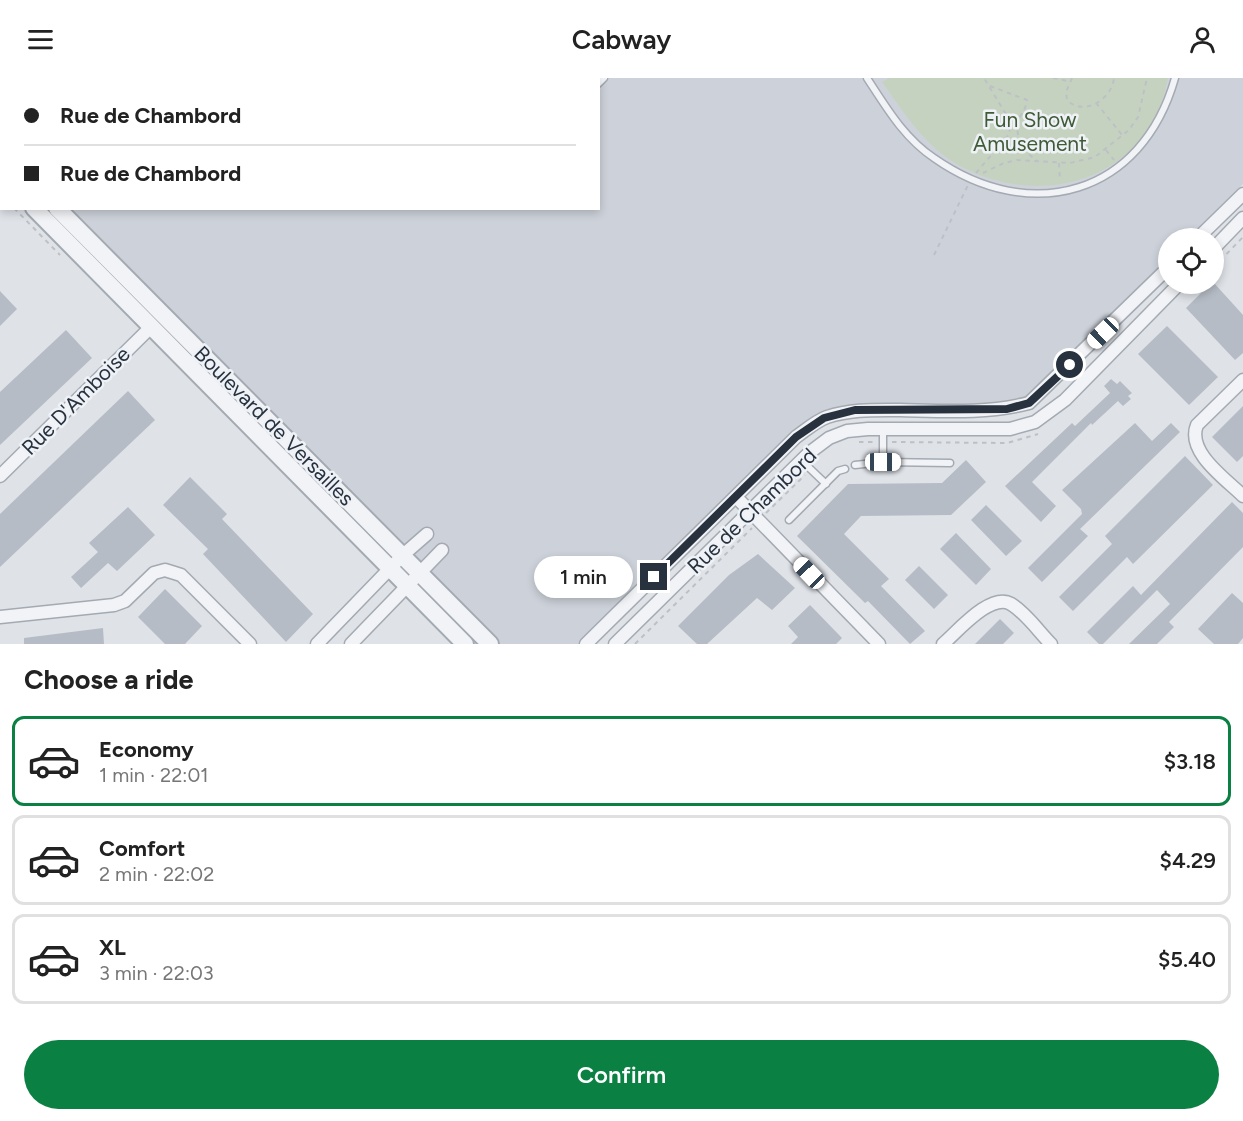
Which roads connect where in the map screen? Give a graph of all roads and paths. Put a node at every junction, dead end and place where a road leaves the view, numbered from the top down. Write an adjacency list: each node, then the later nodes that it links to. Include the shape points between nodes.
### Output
1 (867, 78): 14 (lane, via 909,137)
2 (984, 78): 9 (path)
3 (1053, 78): 8 (path)
4 (1072, 78): 8 (path)
5 (1114, 78): 10 (path, via 1112,90)
6 (1145, 78): 11 (path, via 1138,117)
7 (1175, 78): 15 (lane, via 1148,139 1120,166 1095,181)
8 (1069, 81): 10 (path, via 1067,99 1071,103)
9 (988, 85): 12 (path, via 1026,97 1028,104 1018,123 1018,134 1028,155); 14 (path, via 1007,116 1010,134)
10 (1096, 103): 11 (path)
11 (1123, 136): 13 (path, via 1095,157)
12 (1039, 162): 13 (path); 14 (path, via 1004,163)
13 (1059, 163): 15 (path)
14 (970, 180): 15 (lane, via 990,188); 24 (path)
15 (1060, 193)
16 (1243, 196): 17 (street)
17 (1230, 207): 20 (street); 21 (street)
18 (36, 210): 28 (street, Boulevard de Versailles)
19 (59, 210): 45 (street, Boulevard de Versailles)
20 (1243, 219): 22 (street)
21 (1208, 228)
22 (1224, 238)
23 (1243, 238): 25 (path)
24 (934, 255)
25 (1224, 257)
26 (1158, 278): 39 (street, Rue de Chambord, via 1029,403 976,411 855,410 824,418 796,437)
27 (1169, 294): 30 (street, Rue de Chambord, via 1065,400 1035,422 983,431)
28 (152, 326): 36 (street, Rue D'Amboise); 46 (street, Boulevard de Versailles)
29 (1243, 380): 38 (street, via 1197,425 1195,435 1198,450)
30 (883, 429): 31 (street, Rue de Chambord, via 847,431 829,438); 32 (lane)
31 (802, 461): 37 (lane); 40 (street, Rue de Chambord)
32 (883, 462): 33 (lane); 34 (lane)
33 (950, 463)
34 (855, 465)
35 (845, 469): 37 (lane)
36 (0, 476)
37 (826, 484): 41 (lane)
38 (1243, 496)
39 (736, 497): 40 (street); 55 (street, Rue de Chambord)
40 (750, 513): 56 (street, Rue de Chambord); 58 (street)
41 (789, 520)
42 (752, 528): 57 (path, Rue de Chambord)
43 (427, 534): 45 (street)
44 (442, 550): 47 (street)
45 (403, 555): 46 (street); 47 (street, Boulevard de Versailles)
46 (389, 569): 48 (street, Boulevard de Versailles); 51 (street)
47 (421, 572): 48 (street); 54 (street, Boulevard de Versailles)
48 (407, 586): 52 (street); 53 (street, Boulevard de Versailles)
49 (0, 616): 50 (street, via 114,605 125,601 154,573 165,570 181,575)
50 (250, 644)
51 (317, 644)
52 (351, 644)
53 (465, 644)
54 (490, 644)
55 (586, 644)
56 (615, 644)
57 (635, 644)
58 (879, 644)
59 (943, 644): 60 (street, via 987,605 997,601 1011,604)
60 (1051, 644)

